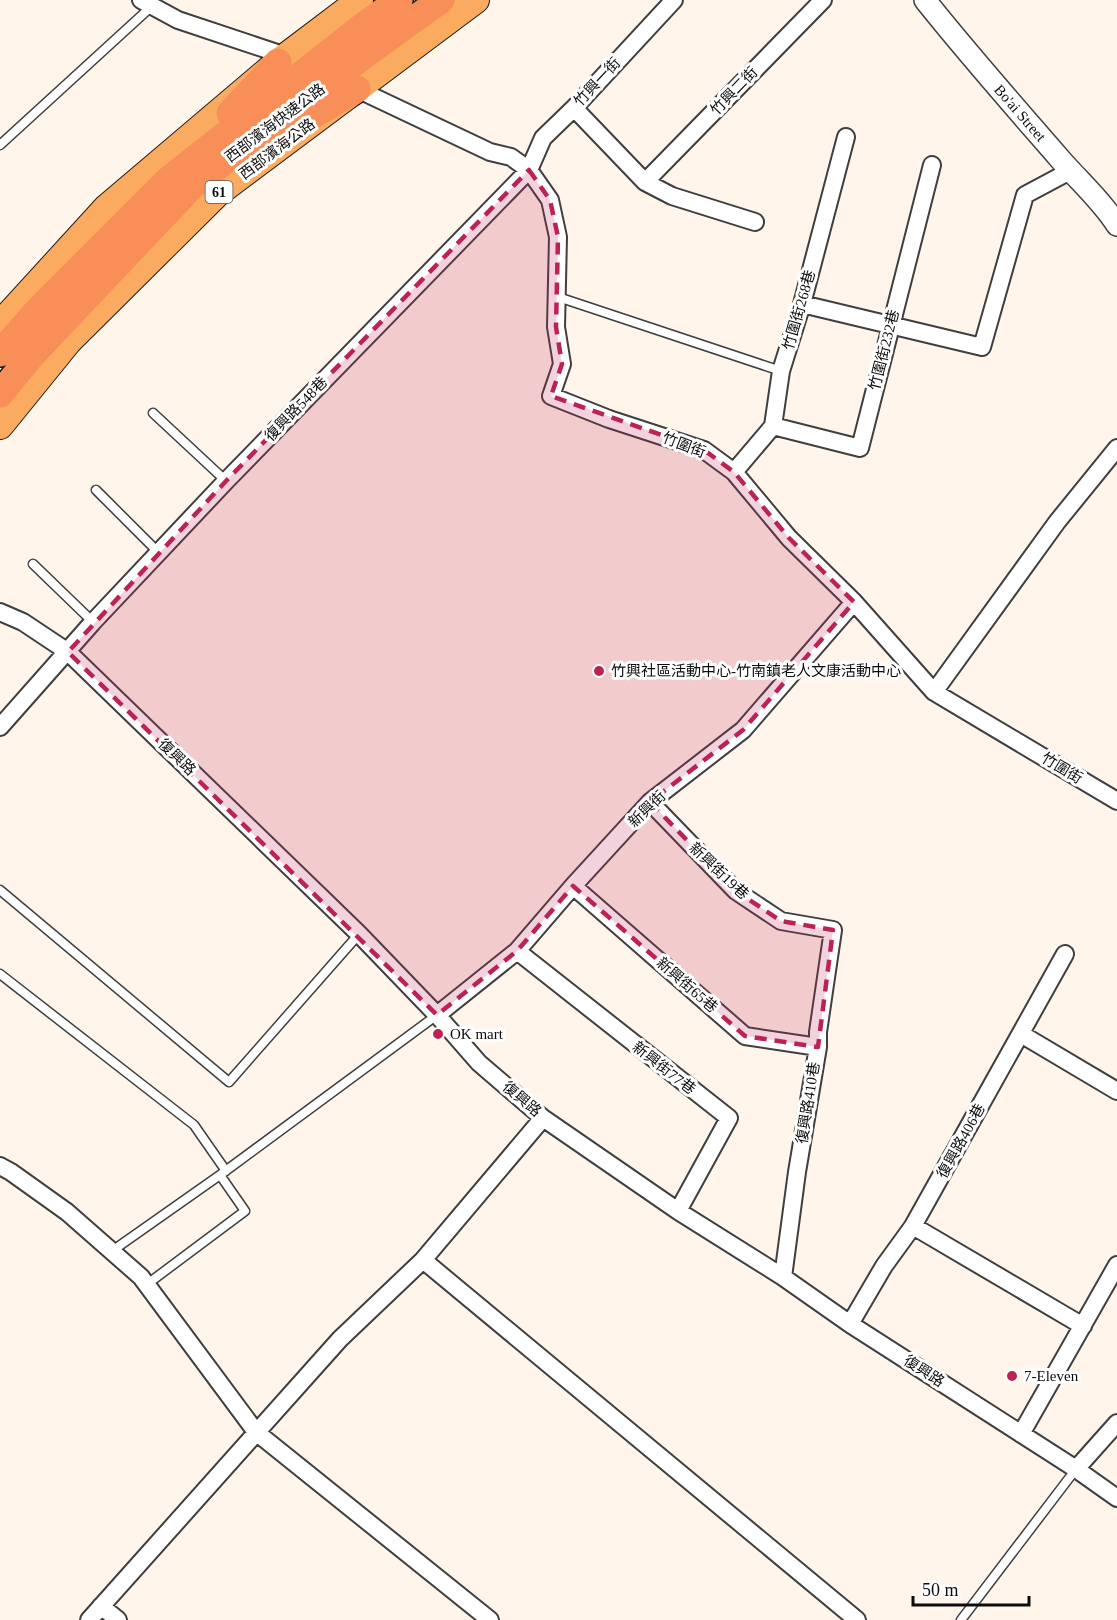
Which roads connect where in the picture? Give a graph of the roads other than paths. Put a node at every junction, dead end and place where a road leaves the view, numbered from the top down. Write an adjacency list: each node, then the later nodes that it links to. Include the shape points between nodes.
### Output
1 (360, 0): 9 (main road)
2 (399, 0): 18 (highway, 西部濱海快速公路 / 61, via 350,36)
3 (441, 0): 18 (highway, 西部濱海快速公路 / 61)
4 (476, 0): 10 (main road, 西部濱海公路 / 61)
5 (674, 0): 11 (street, 竹興一街)
6 (823, 0): 17 (street, 竹興二街)
7 (925, 0): 16 (street, Bo'ai Street)
8 (147, 3): 9 (street, via 178,20); 13 (lane)
9 (282, 59): 18 (highway); 23 (main road, via 106,208)
10 (357, 89): 15 (street, 竹圍街, via 490,153 511,157); 18 (highway); 29 (main road, 西部濱海公路 / 61, via 218,193 69,341)
11 (574, 108): 15 (street, 竹興一街, via 543,138); 17 (street)
12 (846, 137): 22 (street, 竹圍街268巷)
13 (0, 145)
14 (932, 165): 24 (street, 竹圍街232巷)
15 (529, 170): 21 (street, 竹圍街, via 550,200 558,237); 33 (street, 復興路548巷)
16 (1070, 171): 20 (street, Bo'ai Street); 24 (street, via 1024,195 982,347)
17 (645, 182): 19 (street, via 672,196)
18 (180, 183): 25 (highway, 西部濱海快速公路 / 61, via 39,309); 27 (highway, 西部濱海快速公路 / 61)
19 (755, 222)
20 (1117, 225)
21 (558, 297): 26 (lane); 32 (street, 竹圍街, via 556,327 562,364 551,396 704,450)
22 (802, 304): 24 (street); 26 (street, 竹圍街268巷)
23 (0, 324)
24 (890, 326): 30 (street, 竹圍街232巷, via 860,448)
25 (0, 353)
26 (781, 371): 30 (street, 竹圍街268巷)
27 (0, 393)
28 (153, 413): 33 (lane)
29 (0, 426)
30 (773, 426): 32 (street)
31 (1117, 448): 41 (street, via 1057,522)
32 (734, 472): 37 (street, 竹圍街, via 789,538)
33 (226, 481): 35 (street, 復興路548巷)
34 (96, 490): 35 (lane)
35 (159, 553): 39 (street, 復興路548巷)
36 (33, 564): 39 (lane)
37 (855, 602): 41 (street, 竹圍街); 44 (street, 新興街, via 743,730)
38 (0, 612): 40 (street, 復興路, via 23,622)
39 (93, 622): 40 (street, 復興路548巷)
40 (68, 652): 42 (street, 復興路548巷); 48 (street, 復興路)
41 (934, 692): 43 (street, 竹圍街)
42 (0, 727)
43 (1117, 801)
44 (650, 802): 45 (street, 新興街); 47 (street, 新興街19巷, via 736,891 781,921)
45 (573, 886): 49 (street, 新興街); 54 (street, 新興街65巷, via 745,1036)
46 (0, 890): 48 (lane, via 229,1082)
47 (833, 930): 54 (street, 復興路410巷)
48 (359, 934): 52 (street, 復興路)
49 (517, 951): 52 (street, 新興街); 59 (street, 新興街77巷, via 729,1118)
50 (1065, 954): 53 (street, 復興路406巷)
51 (0, 974): 58 (lane, via 194,1125)
52 (437, 1015): 56 (street, 復興路, via 480,1063); 58 (lane)
53 (1021, 1034): 55 (street); 60 (street, 復興路406巷)
54 (818, 1047): 64 (street, 復興路410巷)
55 (1117, 1091)
56 (543, 1118): 59 (street, 復興路); 62 (street)
57 (0, 1166): 61 (street, via 67,1212)
58 (223, 1173): 61 (lane); 65 (lane, via 245,1211)
59 (678, 1210): 64 (street, 復興路)
60 (913, 1226): 66 (street, 復興路406巷); 67 (street)
61 (112, 1251): 65 (street)
62 (423, 1260): 69 (street, via 339,1339); 77 (street)
63 (1117, 1265): 67 (street)
64 (783, 1277): 66 (street, 復興路)
65 (146, 1285): 69 (street)
66 (850, 1324): 70 (street, 復興路)
67 (1083, 1326): 70 (street)
68 (1117, 1423): 71 (street)
69 (256, 1432): 73 (street); 76 (street)
70 (1021, 1434): 71 (street, 復興路)
71 (1076, 1469): 72 (street, 復興路); 78 (lane)
72 (1117, 1498)
73 (101, 1606): 74 (street); 75 (street)
74 (89, 1620)
75 (118, 1620)
76 (490, 1620)
77 (858, 1620)
78 (961, 1620)

